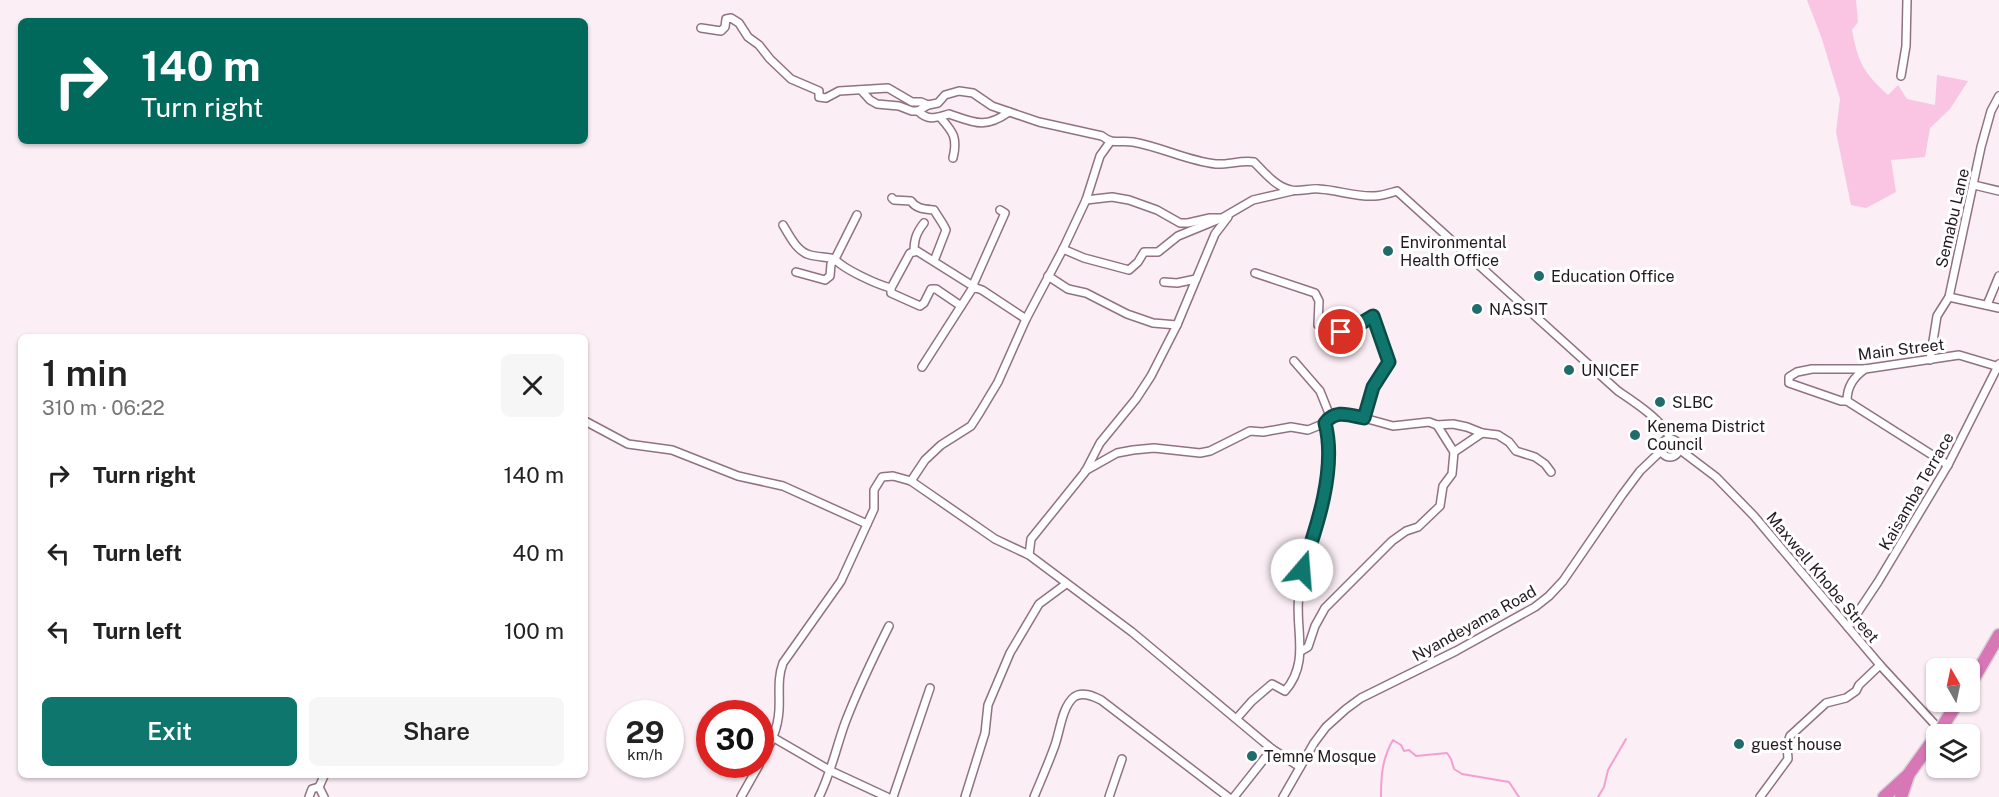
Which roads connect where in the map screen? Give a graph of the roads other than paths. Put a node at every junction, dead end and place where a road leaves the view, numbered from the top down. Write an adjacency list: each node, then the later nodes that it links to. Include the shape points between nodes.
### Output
1 (1907, 0): 3 (street)
2 (701, 28): 4 (street, via 721,31 726,19 731,18 791,79 819,91 819,97)
3 (1901, 76)
4 (861, 90): 6 (street, via 888,88 912,102); 7 (street, via 877,104)
5 (1999, 96): 12 (street, Semabu Lane, via 1989,119)
6 (928, 105): 7 (street); 8 (street, via 959,91 973,93)
7 (918, 111): 9 (street, via 930,118)
8 (1010, 112): 9 (street, via 982,124 949,114); 10 (street, via 1102,135)
9 (940, 117): 11 (street, via 954,138)
10 (1110, 142): 13 (street, via 1134,142 1217,164 1254,162); 16 (street, via 1100,156)
11 (952, 158)
12 (1974, 185): 14 (street); 37 (street, Semabu Lane)
13 (1292, 190): 18 (street, via 1253,200); 55 (street, via 1308,188 1377,196 1397,191 1668,432)
14 (1999, 191)
15 (892, 198): 26 (street, via 934,210 944,225 946,230)
16 (1086, 200): 20 (street, via 1129,200 1180,223); 23 (street)
17 (1000, 210): 34 (street, via 1005,213)
18 (1231, 213): 20 (street); 31 (street, via 1215,234)
19 (857, 215): 25 (street)
20 (1222, 218): 23 (street, via 1178,236 1158,252 1144,252 1129,270)
21 (924, 223): 24 (street, via 917,232)
22 (783, 225): 25 (street, via 804,252)
23 (1063, 249): 29 (street)
24 (914, 252): 26 (street); 35 (street, via 904,260)
25 (835, 259): 27 (street, via 825,280); 35 (street)
26 (934, 261): 34 (street)
27 (796, 272)
28 (1255, 273): 50 (street, via 1315,293 1319,301 1318,325 1341,332 1373,316 1389,362 1373,387)
29 (1048, 276): 41 (street); 42 (street, via 1126,314 1153,323)
30 (1999, 276): 38 (street)
31 (1196, 279): 33 (street); 36 (street)
32 (1164, 282): 33 (street)
33 (1179, 282): 36 (street)
34 (975, 286): 39 (street); 41 (street)
35 (891, 288): 39 (street, via 891,293 920,306 936,289)
36 (1190, 292): 42 (street)
37 (1948, 297): 38 (street); 43 (street, Semabu Lane, via 1937,316)
38 (1987, 305): 40 (street)
39 (961, 306): 46 (street)
40 (1999, 308)
41 (1026, 319): 62 (street, via 998,381 971,426 941,445)
42 (1177, 325): 60 (street, via 1151,376 1100,443)
43 (1930, 360): 45 (street, Main Street, via 1959,355); 47 (street, Main Street)
44 (1294, 361): 49 (street, via 1320,391)
45 (1998, 366): 59 (street, Kaisamba Terrace)
46 (922, 367)
47 (1865, 369): 48 (street, via 1853,380); 48 (street, Main Street, via 1812,369 1789,377 1789,383)
48 (1847, 401): 59 (street)
49 (1330, 416): 50 (street, via 1340,413); 52 (street)
50 (1364, 418): 53 (street, via 1393,426 1429,422)
51 (588, 423): 63 (street, via 628,444 672,450 726,473 783,486)
52 (1325, 423): 60 (street, via 1308,430 1291,427 1250,431 1200,453 1154,448 1117,453); 69 (street, via 1329,438 1325,484 1298,595)
53 (1437, 425): 54 (street, via 1467,427); 58 (street)
54 (1482, 433): 58 (street); 61 (street, via 1498,435 1516,451 1535,457)
55 (1670, 439): 56 (street, via 1677,442); 57 (street, via 1664,441)
56 (1679, 449): 57 (street, via 1669,457); 67 (street, Maxwell Khobe Street, via 1716,477 1754,516)
57 (1661, 451): 79 (street, Nyandeyama Road, via 1640,471 1549,596 1456,651 1361,698 1326,727)
58 (1454, 452): 69 (street, via 1452,474 1443,486 1440,506 1418,528 1392,541 1325,608 1308,647)
59 (1948, 465): 67 (street, Kaisamba Terrace)
60 (1085, 471): 64 (street, via 1031,539)
61 (1551, 472)
62 (911, 481): 63 (street, via 882,477 874,490 874,509); 64 (street, via 995,539)
63 (867, 524): 75 (street, via 842,580 783,663)
64 (1029, 555): 65 (street)
65 (1066, 584): 73 (street); 91 (street, via 1039,604 1010,653 988,705 985,733)
66 (889, 626): 80 (street, via 862,679)
67 (1848, 627): 70 (street, Maxwell Khobe Street)
68 (1999, 635): 71 (highway)
69 (1301, 651): 73 (street, via 1294,678 1285,691 1272,684)
70 (1880, 665): 74 (street, Maxwell Khobe Street); 97 (street, via 1856,691 1826,703 1790,736 1788,759)
71 (1980, 668)
72 (930, 688): 90 (street)
73 (1237, 718): 76 (street)
74 (1930, 724)
75 (774, 738): 80 (street)
76 (1272, 749): 79 (street); 95 (street)
77 (1926, 750): 81 (highway)
78 (1122, 759): 93 (street)
79 (1300, 767): 96 (street, Nyandeyama Road)
80 (831, 771): 88 (street); 89 (street)
81 (1908, 775): 98 (highway); 99 (highway)
82 (323, 778): 84 (street)
83 (752, 778): 87 (street)
84 (319, 787): 85 (street, via 312,789); 86 (street)
85 (309, 797)
86 (324, 797)
87 (741, 797)
88 (819, 797)
89 (887, 797)
90 (893, 797)
91 (965, 797)
92 (1034, 797): 94 (street, via 1066,708 1074,697 1082,695 1101,700)
93 (1109, 797)
94 (1228, 797)
95 (1234, 797)
96 (1283, 797)
97 (1760, 797)
98 (1884, 797)
99 (1901, 797)

